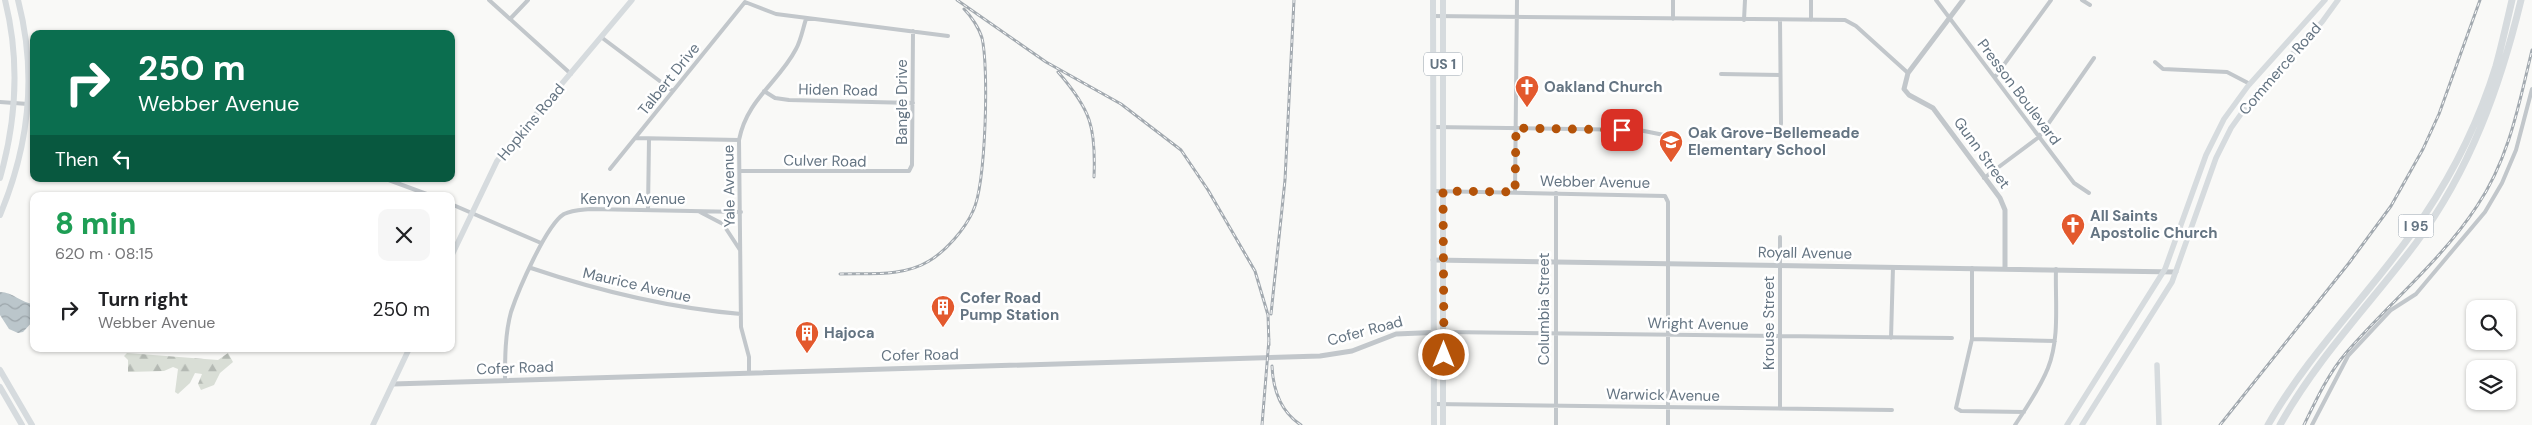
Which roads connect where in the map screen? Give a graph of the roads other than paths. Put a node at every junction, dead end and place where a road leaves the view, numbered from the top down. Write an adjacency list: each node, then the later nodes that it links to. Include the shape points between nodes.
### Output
1 (5, 0): 46 (main road, via 14,38)
2 (18, 0): 48 (main road, via 29,51)
3 (489, 0): 25 (street)
4 (528, 0): 25 (street)
5 (632, 0): 32 (main road, Hopkins Road)
6 (1433, 0): 21 (main road, US 1)
7 (1443, 0): 22 (main road, US 1)
8 (1516, 0): 23 (street)
9 (1674, 0): 27 (street)
10 (1744, 0): 28 (street)
11 (1811, 0): 30 (street)
12 (1936, 0): 24 (street, Presson Boulevard)
13 (1963, 0): 24 (street)
14 (2051, 0): 40 (street)
15 (2082, 0): 20 (street)
16 (2325, 0): 41 (main road, Commerce Road)
17 (2338, 0): 91 (main road, Commerce Road, via 2322,22 2256,93 2231,128 2216,158)
18 (2512, 0): 127 (highway, I 95, via 2489,85 2453,166 2424,215 2308,365)
19 (2521, 0): 128 (highway, I 95, via 2502,76 2450,191 2416,243 2299,392)
20 (2090, 5)
21 (1433, 16): 22 (street); 50 (main road, US 1)
22 (1443, 17): 23 (street); 51 (main road, US 1)
23 (1516, 17): 27 (street); 52 (street)
24 (1949, 18): 36 (street); 40 (street, Presson Boulevard)
25 (510, 19): 37 (street)
26 (806, 19): 31 (street); 43 (street, Talbert Drive, via 776,14 745,2); 44 (street, Yale Avenue, via 796,49)
27 (1673, 19): 28 (street)
28 (1744, 20): 29 (street)
29 (1780, 20): 30 (street); 39 (street)
30 (1811, 20): 36 (street, via 1853,23)
31 (913, 31): 33 (street); 47 (street, Bangle Drive)
32 (601, 36): 37 (main road, Hopkins Road); 43 (street)
33 (948, 36)
34 (2094, 58): 54 (street)
35 (2156, 62): 41 (street, via 2163,69 2227,72)
36 (1908, 73): 62 (street, Gunn Street, via 1904,85 1906,91 1933,108)
37 (572, 74): 73 (main road, Hopkins Road, via 498,161)
38 (1721, 74): 39 (street)
39 (1780, 75): 49 (street)
40 (1995, 77): 54 (street, Presson Boulevard)
41 (2250, 84): 90 (main road, Commerce Road, via 2212,140)
42 (2532, 89): 129 (street, via 2516,150 2485,212 2416,294 2392,310 2348,356)
43 (673, 91): 55 (street, Talbert Drive)
44 (764, 91): 47 (street, Hiden Road, via 775,98 789,100); 57 (street, Yale Avenue, via 748,113)
45 (0, 102): 46 (street)
46 (14, 103): 48 (street); 61 (main road, via 9,144)
47 (913, 103): 60 (street, Bangle Drive)
48 (28, 104): 75 (main road, via 18,164)
49 (1781, 124)
50 (1433, 127): 51 (street); 64 (main road, US 1)
51 (1443, 127): 52 (street); 65 (main road, US 1)
52 (1516, 128): 53 (street, via 1639,130); 67 (street)
53 (1664, 135)
54 (2039, 137): 62 (street); 69 (street, Presson Boulevard, via 2074,183)
55 (636, 138): 56 (street); 58 (street, Talbert Drive)
56 (649, 138): 57 (street); 71 (street)
57 (739, 140): 59 (street, Yale Avenue)
58 (610, 169)
59 (740, 171): 60 (street, Culver Road); 74 (street, Yale Avenue)
60 (910, 171)
61 (0, 178)
62 (1984, 178): 88 (street, Gunn Street, via 2005,210)
63 (394, 182): 66 (street)
64 (1433, 191): 65 (street, Webber Avenue); 80 (main road, US 1)
65 (1443, 191): 67 (street, Webber Avenue); 81 (main road, US 1)
66 (421, 192)
67 (1515, 192): 68 (street, Webber Avenue)
68 (1556, 193): 82 (street, Columbia Street); 83 (street, Webber Avenue, via 1666,196)
69 (2089, 193)
70 (455, 206): 73 (street)
71 (648, 209): 72 (street, Kenyon Avenue); 77 (street, Kenyon Avenue, via 574,210 555,221)
72 (698, 211): 74 (street, Kenyon Avenue); 79 (street, via 723,224)
73 (472, 212): 77 (street); 78 (main road, Hopkins Road)
74 (741, 212): 79 (street, Yale Avenue)
75 (0, 215)
76 (1780, 238): 84 (street, Krouse Street)
77 (541, 243): 86 (street, Kenyon Avenue)
78 (455, 248)
79 (741, 252): 92 (street, Yale Avenue)
80 (1433, 260): 81 (street, Royall Avenue); 93 (main road, US 1)
81 (1443, 260): 82 (street, Royall Avenue); 94 (main road, US 1)
82 (1556, 262): 83 (street, Royall Avenue); 95 (street, Columbia Street)
83 (1668, 263): 84 (street, Royall Avenue); 96 (street)
84 (1780, 265): 85 (street, Royall Avenue); 97 (street, Krouse Street)
85 (1893, 267): 87 (street, Royall Avenue); 98 (street)
86 (530, 268): 92 (street, Maurice Avenue, via 575,283 697,310); 106 (street, Kenyon Avenue, via 512,312 505,354)
87 (1972, 268): 88 (street, Royall Avenue); 100 (street)
88 (2005, 268): 89 (street, Royall Avenue)
89 (2056, 269): 90 (street, Royall Avenue); 101 (street)
90 (2164, 271): 91 (street, Royall Avenue); 124 (main road, Commerce Road)
91 (2176, 272): 125 (main road, Commerce Road)
92 (741, 314): 105 (street, Yale Avenue)
93 (1433, 331): 94 (street, Cofer Road); 105 (street, Cofer Road, via 1396,334 1352,351 1320,356); 109 (main road, US 1)
94 (1444, 332): 95 (street, Wright Avenue); 110 (main road, US 1)
95 (1555, 334): 96 (street, Wright Avenue); 111 (street, Columbia Street)
96 (1668, 335): 97 (street, Wright Avenue); 112 (street)
97 (1780, 337): 98 (street, Wright Avenue); 113 (street, Krouse Street)
98 (1891, 338): 99 (street, Wright Avenue)
99 (1952, 338)
100 (1972, 339): 101 (street); 115 (street, via 1956,408 1961,411)
101 (2054, 342): 115 (street, via 2044,376)
102 (408, 352): 107 (main road)
103 (2157, 365): 126 (main road)
104 (0, 370): 117 (main road)
105 (749, 372): 106 (street, Cofer Road)
106 (505, 381): 107 (street, Cofer Road)
107 (393, 384): 118 (main road)
108 (0, 387): 116 (main road)
109 (1434, 404): 110 (street, Warwick Avenue); 119 (main road, US 1)
110 (1444, 404): 111 (street, Warwick Avenue); 120 (main road, US 1)
111 (1556, 405): 112 (street, Warwick Avenue); 121 (street, Columbia Street)
112 (1668, 407): 113 (street, Warwick Avenue); 122 (street)
113 (1780, 408): 114 (street, Warwick Avenue)
114 (1892, 410)
115 (2024, 412): 123 (street)
116 (22, 425)
117 (32, 425)
118 (373, 425)
119 (1434, 425)
120 (1444, 425)
121 (1556, 425)
122 (1668, 425)
123 (2015, 425)
124 (2067, 425)
125 (2082, 425)
126 (2159, 425)
127 (2268, 425)
128 (2280, 425)
129 (2312, 425)

